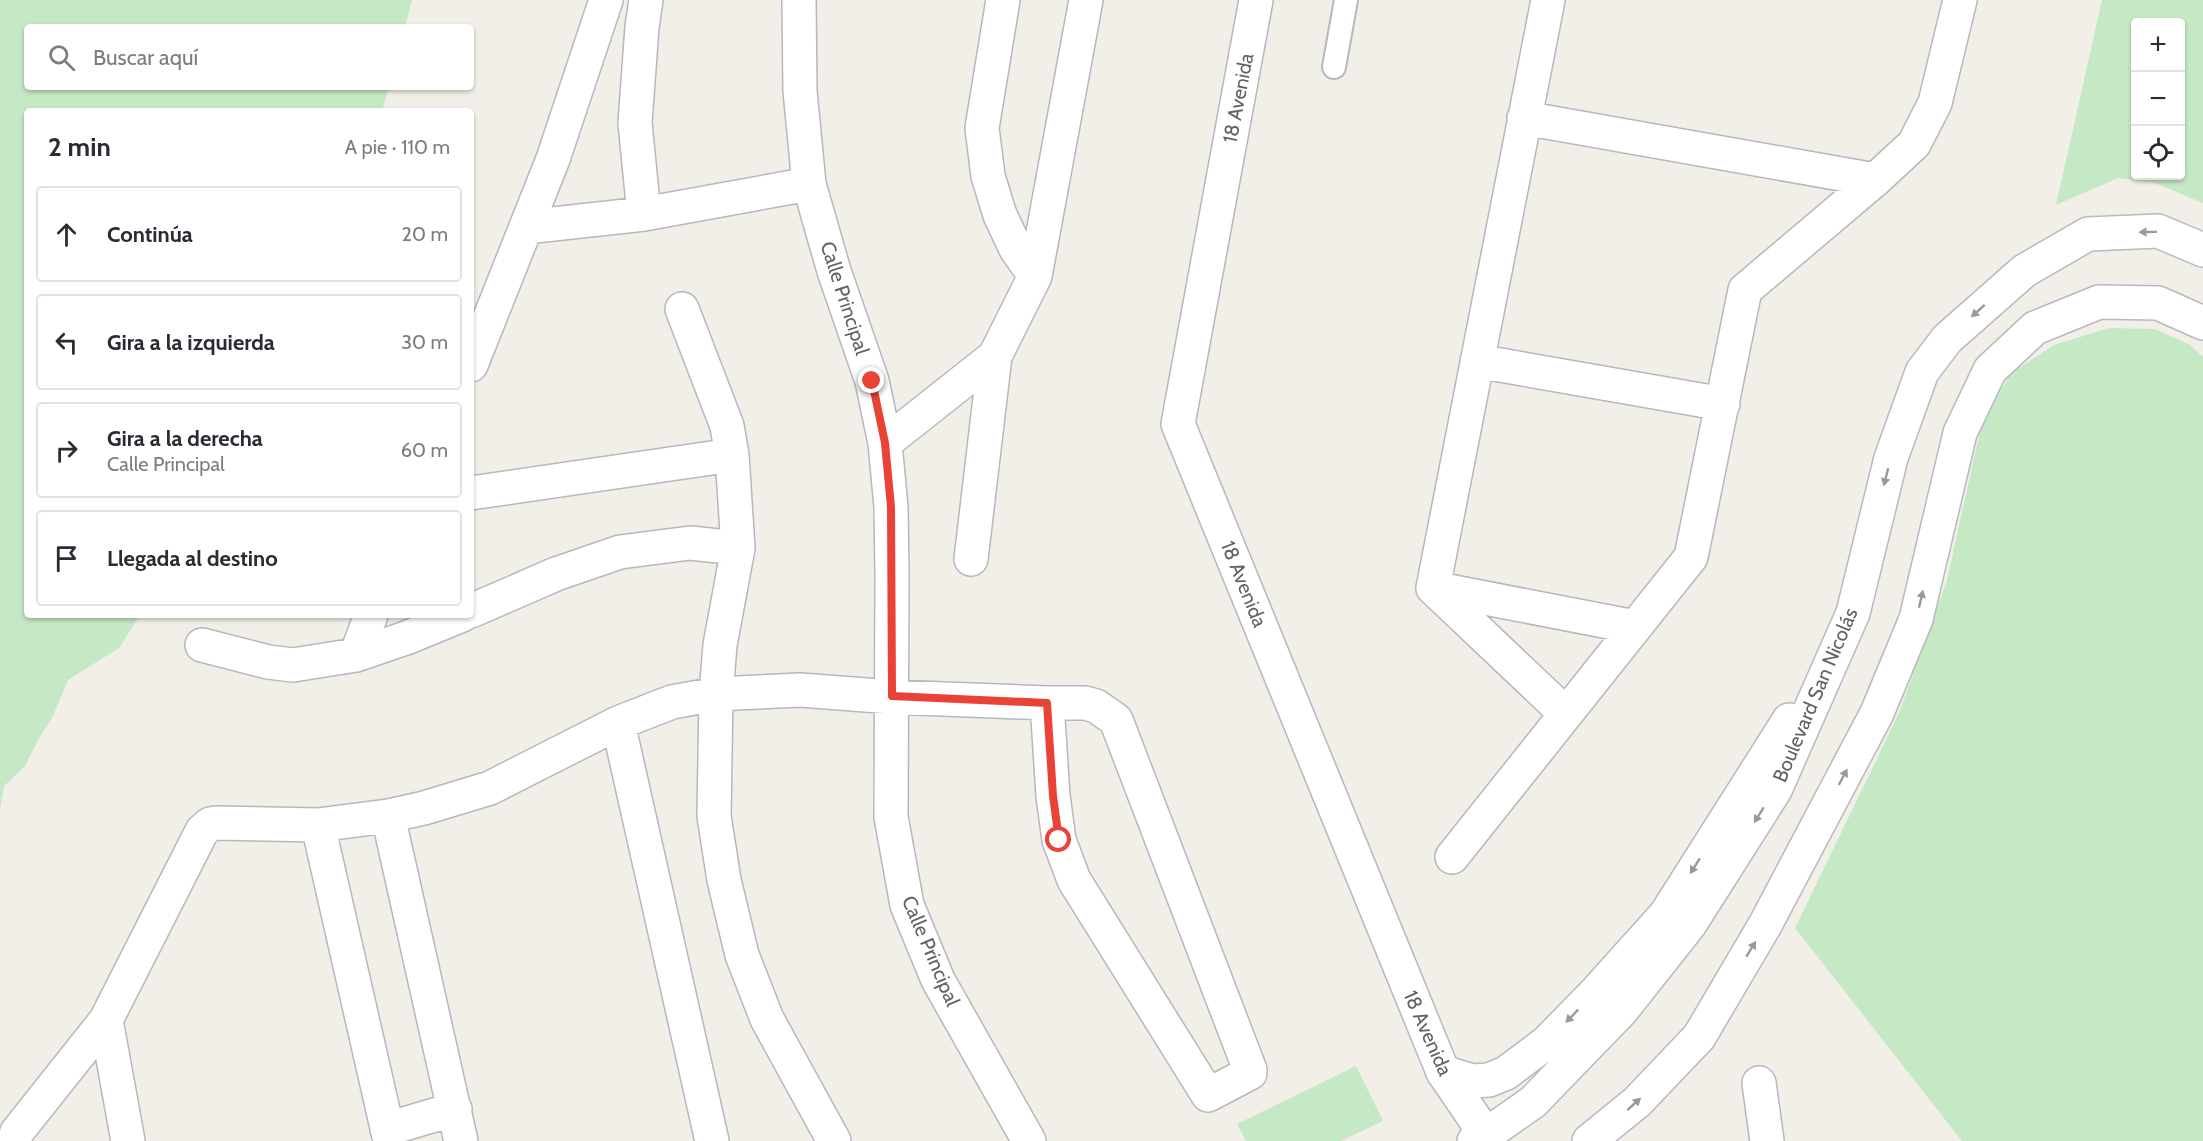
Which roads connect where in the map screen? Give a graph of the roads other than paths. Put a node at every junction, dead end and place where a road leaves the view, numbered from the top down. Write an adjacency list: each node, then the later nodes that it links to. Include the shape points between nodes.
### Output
1 (606, 0): 15 (street)
2 (646, 0): 14 (street, via 635,123)
3 (799, 0): 13 (street, Calle Principal, via 800,91)
4 (1003, 0): 17 (street, via 982,128 988,176 1000,215 1016,249)
5 (1086, 0): 17 (street)
6 (1256, 0): 46 (street, 18 Avenida, via 1178,424)
7 (1346, 0): 10 (lane)
8 (1548, 0): 11 (street)
9 (1960, 0): 12 (street, via 1935,103 1914,144)
10 (1334, 67)
11 (1524, 118): 12 (street); 22 (street)
12 (1875, 180): 23 (street, via 1745,290)
13 (809, 184): 14 (street); 24 (street, Calle Principal, via 872,381)
14 (644, 214): 15 (street)
15 (526, 227): 21 (street)
16 (2203, 250): 34 (street, Boulevard San Nicolás, one-way to 34, via 2158,231 2088,234 2024,271 1947,339 1922,372 1891,459 1853,613)
17 (1035, 276): 20 (street)
18 (682, 309): 25 (street, via 727,426)
19 (2203, 323): 57 (street, one-way to 19, via 1637,1102 1699,1037 1765,925 1877,713 1916,619 1960,433 1990,370 2035,328 2099,302 2158,303)
20 (995, 356): 24 (street); 28 (street)
21 (474, 357)
22 (1477, 361): 23 (street); 29 (street)
23 (1723, 404): 33 (street, via 1691,557)
24 (885, 443): 38 (street, Calle Principal, via 891,507)
25 (732, 455): 26 (street); 27 (street)
26 (474, 493)
27 (738, 548): 30 (street, via 690,543 620,552 556,574); 37 (street, via 720,645)
28 (971, 560)
29 (1433, 588): 33 (street); 40 (street)
30 (474, 610)
31 (370, 618): 36 (street)
32 (455, 618): 36 (street)
33 (1635, 627): 40 (street)
34 (1841, 641): 46 (street, one-way to 46, via 1666,914 1595,993 1546,1043 1506,1073 1472,1081); 50 (street, Boulevard San Nicolás, one-way to 50, via 1775,790 1690,924 1622,1010 1567,1069 1533,1102)
35 (202, 645): 36 (street, via 293,665)
36 (356, 655)
37 (716, 694): 38 (street, via 800,690); 41 (street, via 672,702); 55 (street, via 714,816 742,955 767,1019)
38 (892, 696): 39 (street); 56 (street, Calle Principal, via 891,817 907,904 938,980)
39 (1047, 703): 39 (street, via 1085,703 1116,720 1250,1070 1208,1095 1074,880 1059,840)
40 (1566, 714): 44 (street)
41 (618, 723): 42 (street, via 490,788); 54 (street)
42 (388, 816): 43 (street); 48 (street)
43 (318, 825): 45 (street, via 216,823 204,829); 49 (street)
44 (1452, 857)
45 (106, 1020): 51 (street, via 17,1132); 52 (street)
46 (1443, 1072): 50 (street, 18 Avenida)
47 (1759, 1083): 58 (street)
48 (455, 1109): 49 (street); 53 (street)
49 (388, 1135)
50 (1483, 1139)
51 (14, 1141)
52 (128, 1141)
53 (461, 1141)
54 (712, 1141)
55 (834, 1141)
56 (1029, 1141)
57 (1589, 1141)
58 (1767, 1141)

